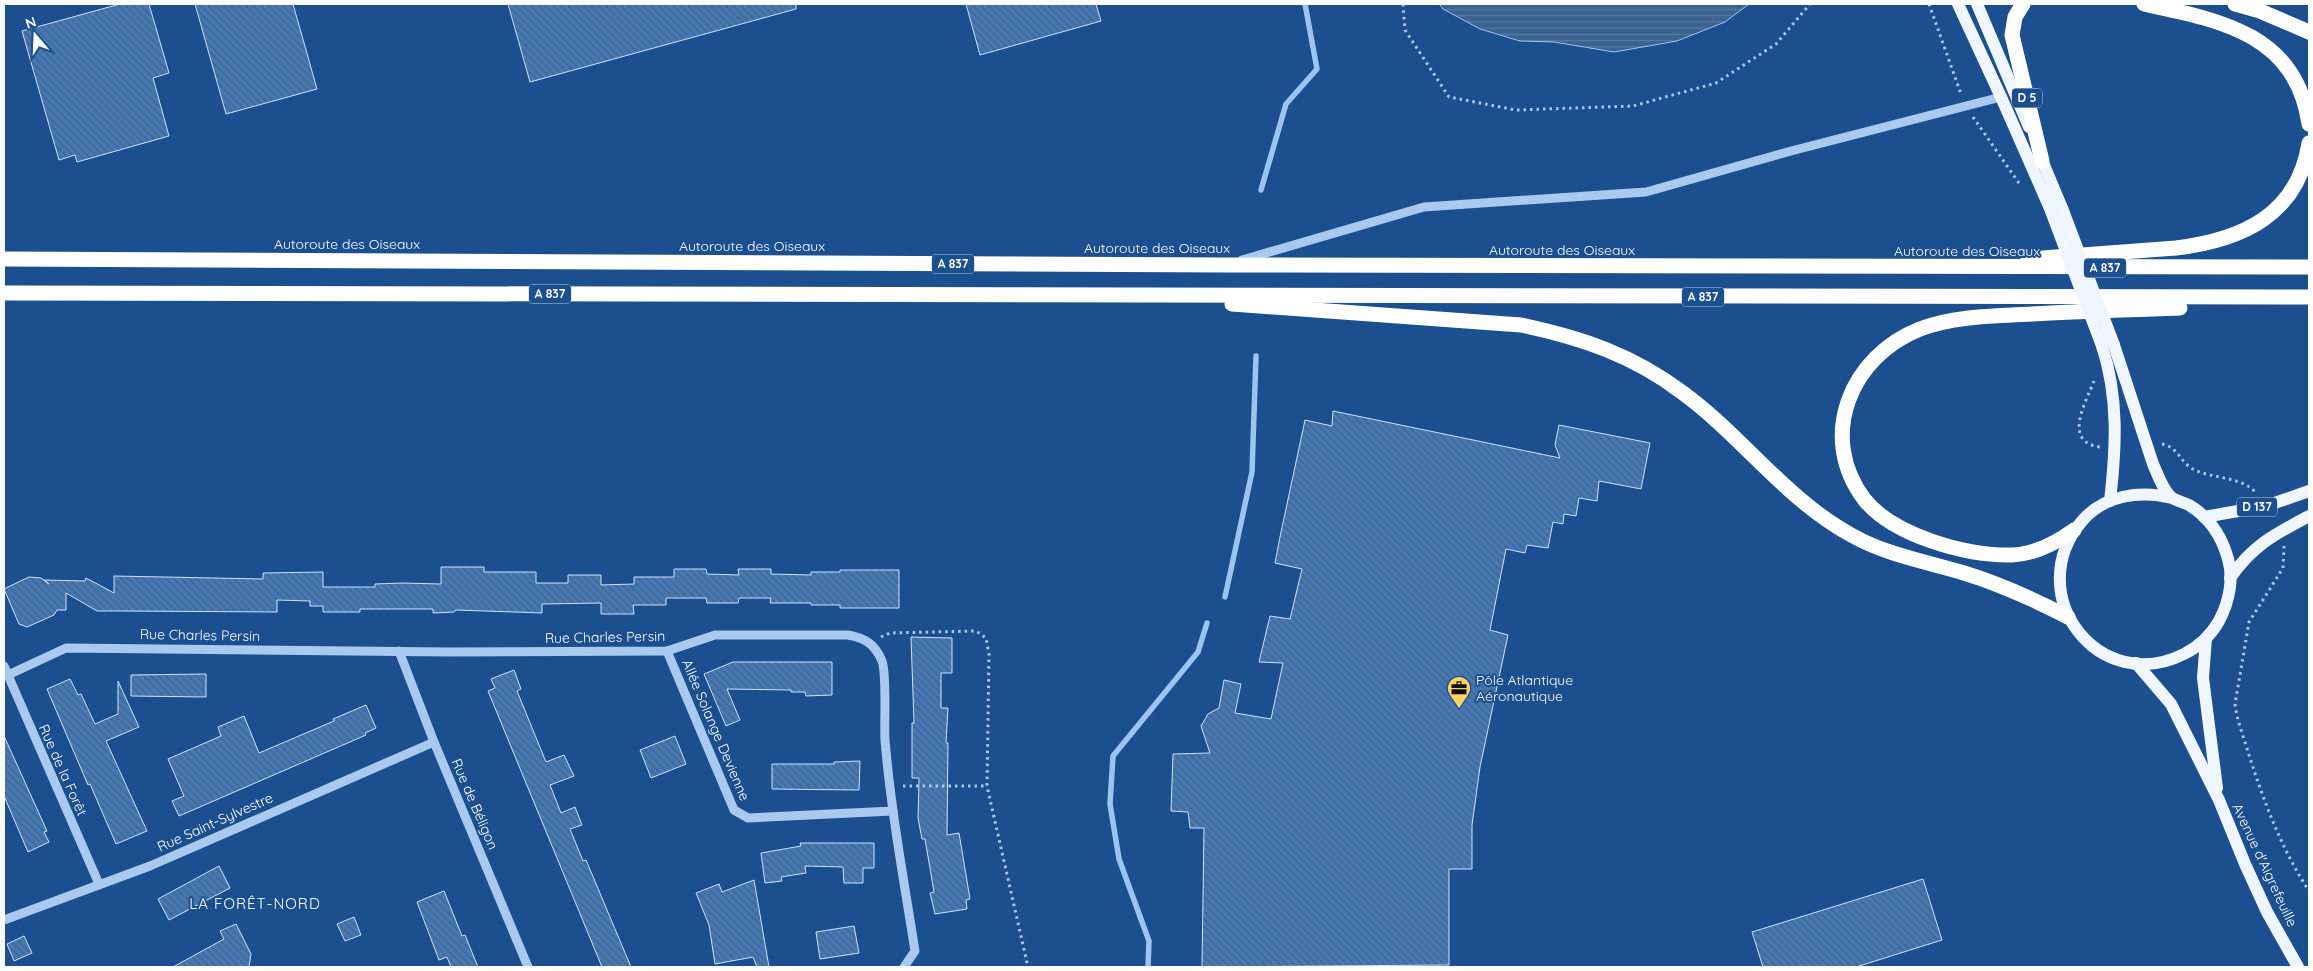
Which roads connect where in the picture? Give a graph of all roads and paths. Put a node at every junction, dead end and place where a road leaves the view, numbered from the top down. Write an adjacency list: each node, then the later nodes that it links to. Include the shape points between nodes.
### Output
1 (1403, 4): 2 (path, via 1405,30 1449,96 1516,110 1633,106 1716,83 1776,44)
2 (1810, 4)
3 (1958, 4): 9 (main road, D 5)
4 (1977, 4): 12 (main road, D 5)
5 (2023, 4): 12 (highway, D 5, via 2014,17 2012,35)
6 (2144, 4): 10 (highway, via 2222,22 2259,40 2285,63 2296,80)
7 (2235, 4): 8 (highway)
8 (2309, 32)
9 (2001, 97): 14 (street, via 1646,192 1424,207); 21 (main road, D 5, bridge)
10 (2309, 124)
11 (2309, 143): 16 (highway, via 2295,187 2277,210 2249,229 2213,242 2168,249)
12 (2042, 161): 21 (main road, D 5, bridge, via 2062,208)
13 (4, 259): 14 (highway, Autoroute des Oiseaux / A 837)
14 (1227, 265): 16 (highway, Autoroute des Oiseaux / A 837)
15 (2309, 267): 16 (highway, Autoroute des Oiseaux / A 837)
16 (1901, 268)
17 (4, 293): 18 (highway, A 837)
18 (1096, 294): 19 (highway, A 837); 29 (highway, via 1512,324 1596,344 1654,373 1684,393 1794,496 1855,538 1998,585)
19 (2309, 297)
20 (2309, 302): 27 (highway, via 1983,317 1922,328 1893,343 1867,366 1850,393 1842,427 1843,445 1854,481 1864,498 1888,522 1925,538 1964,549 2013,555 2059,542)
21 (2108, 346): 23 (main road, D 5, via 2153,464); 24 (main road, D 5, via 2116,423)
22 (2309, 491): 26 (main road, D 137, via 2266,506)
23 (2172, 498): 24 (main road, via 2140,493); 26 (main road, via 2189,505)
24 (2110, 501): 27 (main road, via 2096,508)
25 (2309, 516): 28 (main road, D 137, via 2261,544)
26 (2204, 517): 28 (main road, via 2223,545)
27 (2074, 530): 29 (main road, via 2060,566 2060,592)
28 (2230, 578): 30 (main road, via 2224,610)
29 (2068, 617): 34 (main road, via 2078,632 2103,653)
30 (2206, 638): 34 (main road, via 2174,659); 39 (main road, Avenue d'Aigrefeuille, via 2203,678)
31 (869, 643): 33 (street, Rue Charles Persin, via 862,637 848,635 715,635); 37 (street, via 883,662); 38 (path, via 890,633 976,631 986,638 989,654)
32 (399, 651): 33 (street, Rue Charles Persin); 35 (street, Rue Charles Persin, via 66,648); 36 (street, Rue de Béligon)
33 (667, 651): 40 (street, Allée Solange Devienne, via 734,810 748,818)
34 (2136, 664): 39 (main road, Avenue d'Aigrefeuille, via 2171,704)
35 (6, 670): 41 (street, Rue de la Forêt)
36 (434, 742): 41 (street, Rue Saint-Sylvestre, via 150,866); 43 (street, Rue de Béligon)
37 (890, 786): 38 (path); 40 (street)
38 (987, 786): 45 (path)
39 (2219, 800): 46 (main road, Avenue d'Aigrefeuille, via 2264,904)
40 (893, 811): 44 (street, via 915,951)
41 (99, 884): 42 (street, Rue Saint-Sylvestre)
42 (4, 920)
43 (528, 967)
44 (904, 967)
45 (1028, 967)
46 (2298, 967)

